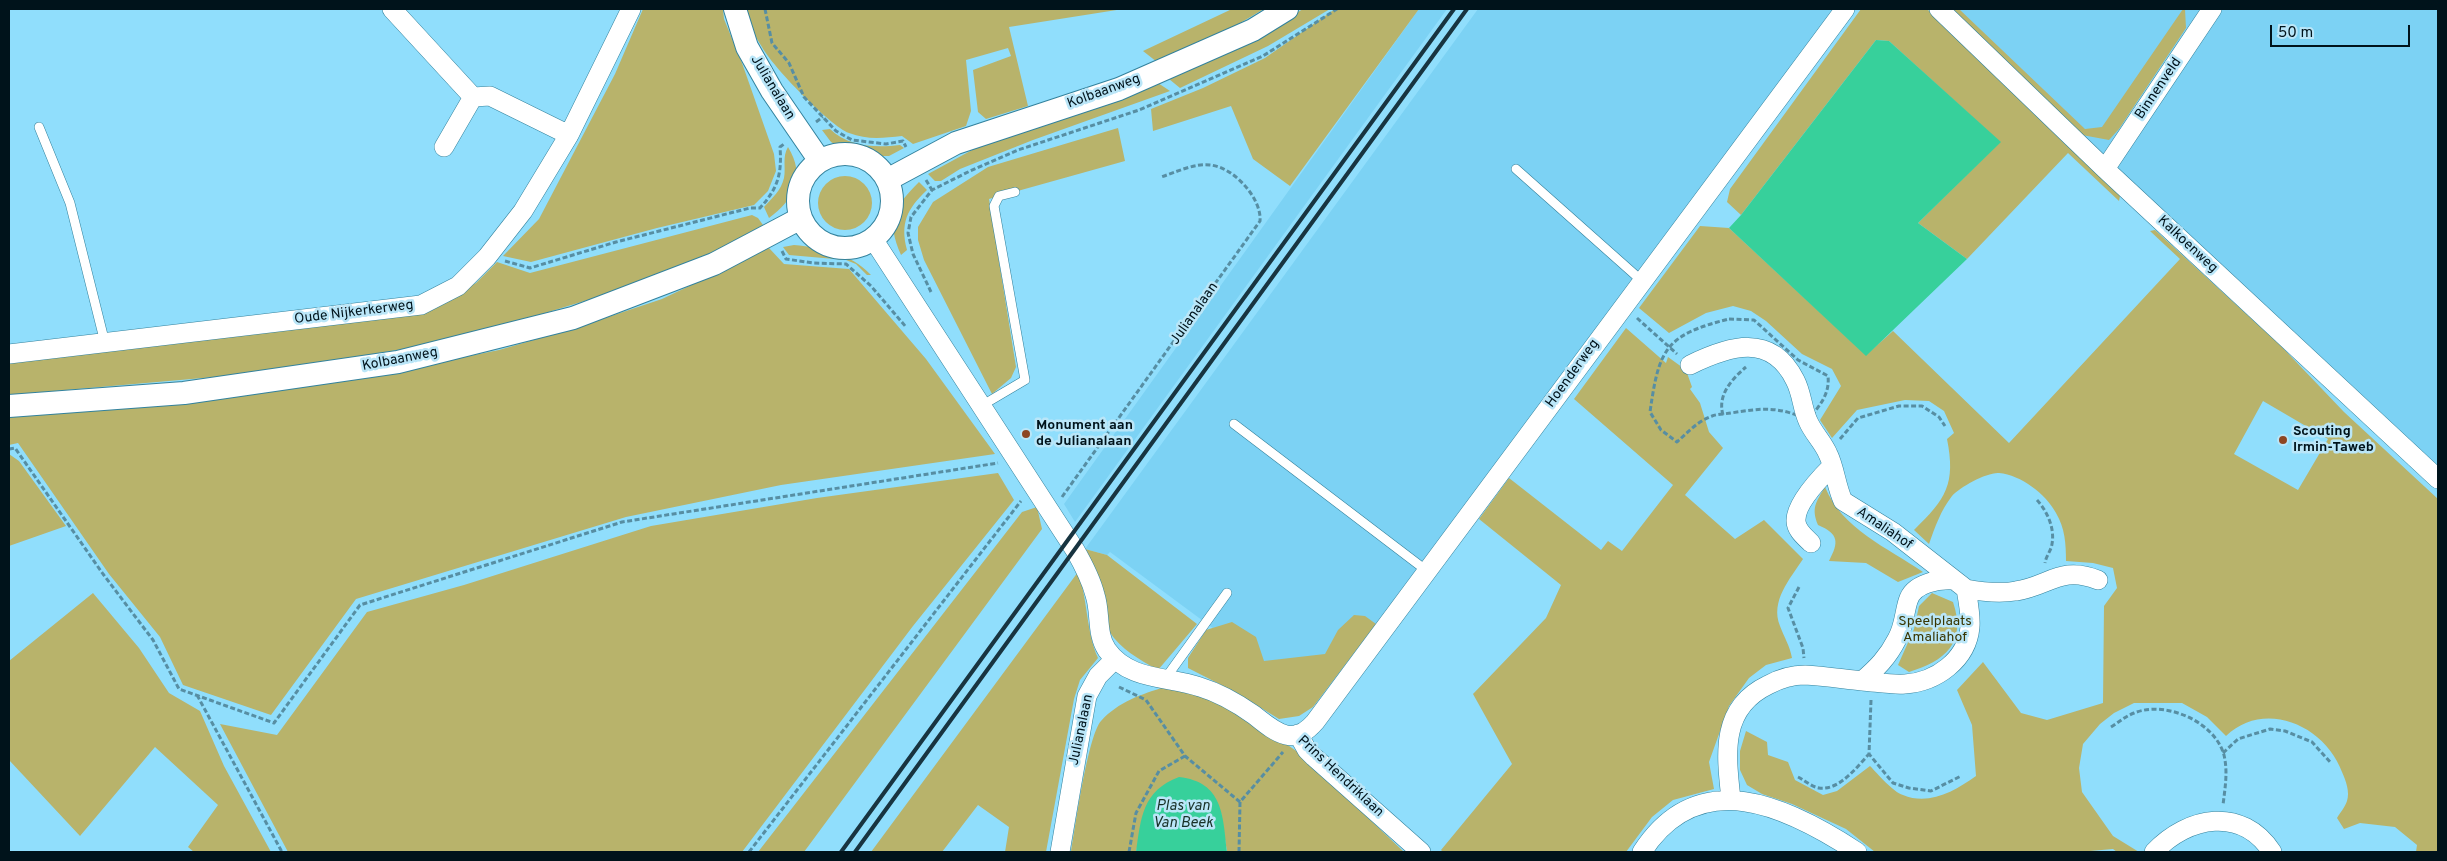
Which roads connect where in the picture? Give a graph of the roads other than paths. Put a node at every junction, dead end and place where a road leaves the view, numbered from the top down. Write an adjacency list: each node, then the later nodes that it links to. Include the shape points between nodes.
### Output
1 (392, 9): 8 (street)
2 (631, 9): 10 (street, Oude Nijkerkerweg)
3 (735, 9): 12 (street, Julianalaan, via 747,47 799,133)
4 (1287, 9): 15 (street, Kolbaanweg, via 1253,30 1119,89 956,143)
5 (1845, 9): 19 (street, Hoenderweg)
6 (1939, 9): 14 (street, Kalkoenweg)
7 (2212, 9): 14 (street, Binnenveld)
8 (473, 96): 10 (street, via 490,96); 11 (street)
9 (39, 127): 20 (lane, via 70,202)
10 (569, 135): 20 (street, Oude Nijkerkerweg, via 523,210 487,257 458,286 421,305)
11 (444, 146)
12 (820, 161): 15 (street, via 834,155 850,154 865,158 878,167); 17 (street, via 803,180 798,206)
13 (1516, 169): 19 (lane)
14 (2105, 169): 27 (street, Kalkoenweg)
15 (887, 180): 18 (street, via 892,196 891,212 885,227)
16 (1015, 192): 24 (lane, via 999,196 994,206 1025,380)
17 (801, 218): 18 (street, via 810,233 824,244 841,248 858,246); 23 (street, Kolbaanweg, via 714,264 573,318 398,362 184,393)
18 (873, 239): 24 (street)
19 (1642, 281): 29 (street, Hoenderweg)
20 (105, 343): 21 (street, Oude Nijkerkerweg)
21 (9, 354)
22 (1690, 365): 26 (street, Amaliahof, via 1712,354 1750,347 1765,348 1784,364 1795,379 1808,420)
23 (9, 406)
24 (981, 406): 33 (street, via 1088,574 1096,596 1103,642)
25 (1234, 424): 29 (lane)
26 (1830, 459): 28 (street, via 1802,502 1796,520 1799,530); 31 (street, Amaliahof, via 1843,501 1893,532)
27 (2438, 479)
28 (1811, 543)
29 (1427, 572): 36 (street, Hoenderweg, via 1315,722)
30 (2098, 580): 31 (street, Amaliahof, via 2084,574 2065,575 2018,591 1991,593)
31 (1960, 584): 35 (street, Amaliahof, via 1938,580 1917,589 1908,599 1902,629 1884,661); 35 (street, via 1970,628 1958,657 1948,668 1934,677 1906,684)
32 (1227, 593): 34 (lane)
33 (1115, 659): 34 (street, Prins Hendriklaan, via 1134,671); 38 (street, Julianalaan, via 1098,676 1087,696)
34 (1165, 680): 36 (street, Prins Hendriklaan, via 1215,692 1279,732 1290,736)
35 (1867, 682): 37 (street, via 1804,675 1780,678 1756,691 1734,716 1728,736 1726,758)
36 (1298, 734): 39 (street, Prins Hendriklaan, via 1314,757)
37 (1731, 800): 40 (street, via 1679,813 1652,836); 41 (street, via 1763,804 1784,812)
38 (1060, 852)
39 (1421, 852)
40 (1642, 852)
41 (1857, 852)
42 (2154, 852): 43 (street, via 2182,831 2198,824 2221,821 2250,829)
43 (2272, 852)

